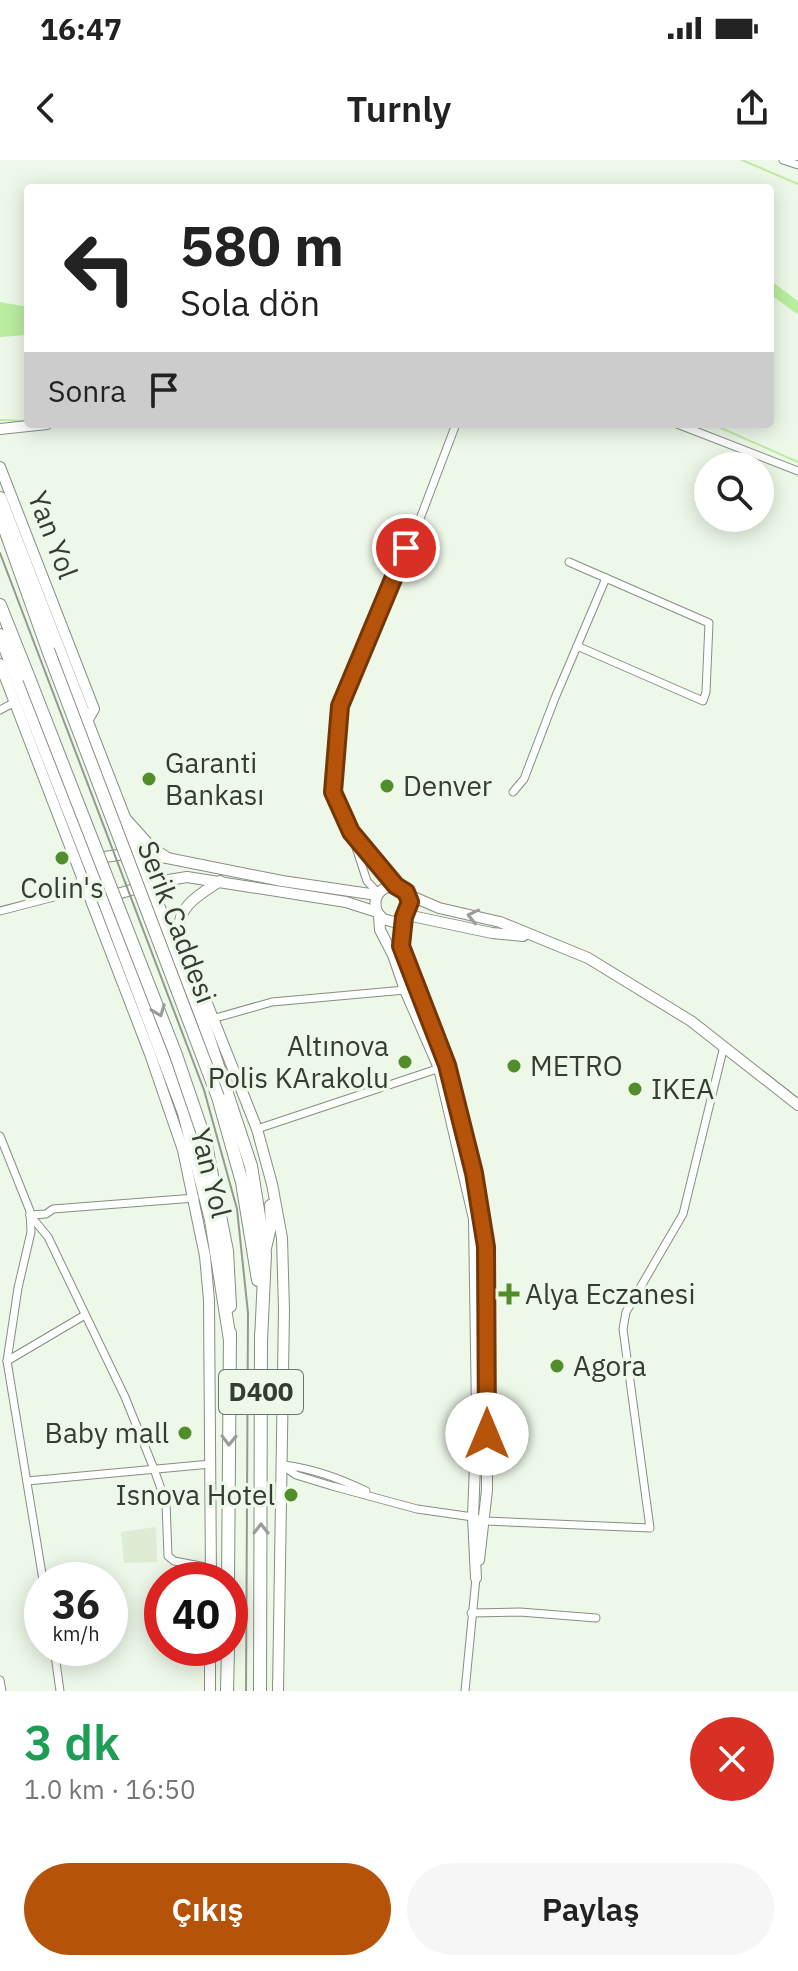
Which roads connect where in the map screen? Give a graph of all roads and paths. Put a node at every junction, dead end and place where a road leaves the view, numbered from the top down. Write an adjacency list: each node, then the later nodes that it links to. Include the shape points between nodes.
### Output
1 (783, 160): 2 (street)
2 (798, 165)
3 (24, 426): 6 (street)
4 (454, 428): 23 (street, via 340,706 333,792)
5 (687, 428): 7 (street)
6 (0, 429)
7 (798, 471)
8 (1, 475): 19 (street, Yan Yol)
9 (0, 498): 19 (highway)
10 (0, 517): 56 (highway, Serik Caddesi / D400, bridge, via 233,1142 258,1276)
11 (569, 562): 12 (street)
12 (606, 578): 15 (street); 15 (street, via 709,623 703,701)
13 (0, 605): 55 (highway, Serik Caddesi / D400, one-way to 55, bridge, via 205,1140 227,1251)
14 (0, 640): 20 (highway)
15 (577, 646): 21 (street, via 524,779)
16 (0, 664): 17 (street, Yan Yol)
17 (15, 702): 18 (street); 20 (street); 27 (street, Yan Yol)
18 (0, 710)
19 (91, 716): 22 (highway)
20 (33, 721): 26 (highway)
21 (513, 792)
22 (122, 813): 24 (highway); 25 (street, via 152,848)
23 (351, 832): 31 (street); 33 (street, via 367,881)
24 (137, 852): 25 (street); 26 (street, via 105,857); 30 (highway)
25 (173, 861): 33 (street)
26 (91, 867): 27 (street); 36 (highway)
27 (82, 878): 32 (street); 35 (street, Yan Yol)
28 (180, 878): 29 (street); 30 (street); 37 (street)
29 (220, 881): 37 (street); 39 (street, via 346,902)
30 (150, 885): 36 (street); 43 (highway)
31 (396, 886): 33 (street); 34 (street)
32 (73, 892): 35 (street); 38 (street)
33 (377, 894): 39 (street)
34 (409, 895): 40 (street); 41 (street, one-way to 34)
35 (89, 896): 36 (street); 51 (street, Yan Yol, via 150,1054)
36 (103, 898): 55 (highway, via 184,1113 211,1220)
37 (194, 898): 44 (street, Yan Yol, via 181,912 179,933)
38 (0, 911)
39 (378, 914): 40 (street, via 389,922); 42 (street)
40 (406, 916): 41 (street); 46 (street, via 401,946)
41 (536, 938): 45 (street, via 588,958)
42 (405, 990): 44 (street, via 272,1002); 46 (street)
43 (195, 1001): 44 (street); 53 (highway, via 251,1166)
44 (212, 1019): 48 (street, Yan Yol)
45 (724, 1046): 47 (street); 63 (street, via 683,1214 626,1312 623,1329 650,1528)
46 (443, 1067): 48 (street); 62 (street, via 475,1230); 63 (street, via 474,1173 486,1247)
47 (798, 1105)
48 (257, 1129): 50 (street, Yan Yol)
49 (0, 1136): 52 (street)
50 (273, 1191): 53 (street); 59 (street, Yan Yol, via 282,1238)
51 (195, 1198): 52 (street); 58 (street, Yan Yol, via 209,1300)
52 (30, 1215): 54 (street, via 48,1237); 57 (street)
53 (265, 1254): 56 (highway)
54 (85, 1315): 57 (street); 60 (street)
55 (230, 1340): 67 (highway, Serik Caddesi / D400, one-way to 67)
56 (261, 1341): 68 (highway, Serik Caddesi / D400, one-way to 56)
57 (7, 1361): 61 (street)
58 (211, 1464): 60 (street); 66 (street, Yan Yol)
59 (282, 1465): 62 (street, via 296,1475 417,1509); 69 (street, Yan Yol)
60 (154, 1469): 61 (street); 65 (street, via 166,1503 168,1556)
61 (27, 1481): 64 (street)
62 (473, 1517): 63 (street); 70 (street)
63 (485, 1521): 70 (street)
64 (40, 1562)
65 (177, 1562)
66 (211, 1562)
67 (228, 1562)
68 (261, 1563): 69 (street); 72 (highway, Serik Caddesi / D400)
69 (278, 1573): 71 (street, Yan Yol)
70 (476, 1578): 73 (street)
71 (278, 1593): 72 (street); 84 (street, Yan Yol)
72 (261, 1603): 83 (highway, Serik Caddesi / D400)
73 (471, 1613): 74 (street); 85 (street)
74 (596, 1618)
75 (57, 1666): 80 (street)
76 (210, 1666): 81 (street)
77 (228, 1666): 82 (highway)
78 (0, 1680): 79 (street)
79 (2, 1691)
80 (60, 1691)
81 (210, 1691)
82 (227, 1691)
83 (260, 1691)
84 (278, 1691)
85 (465, 1691)

